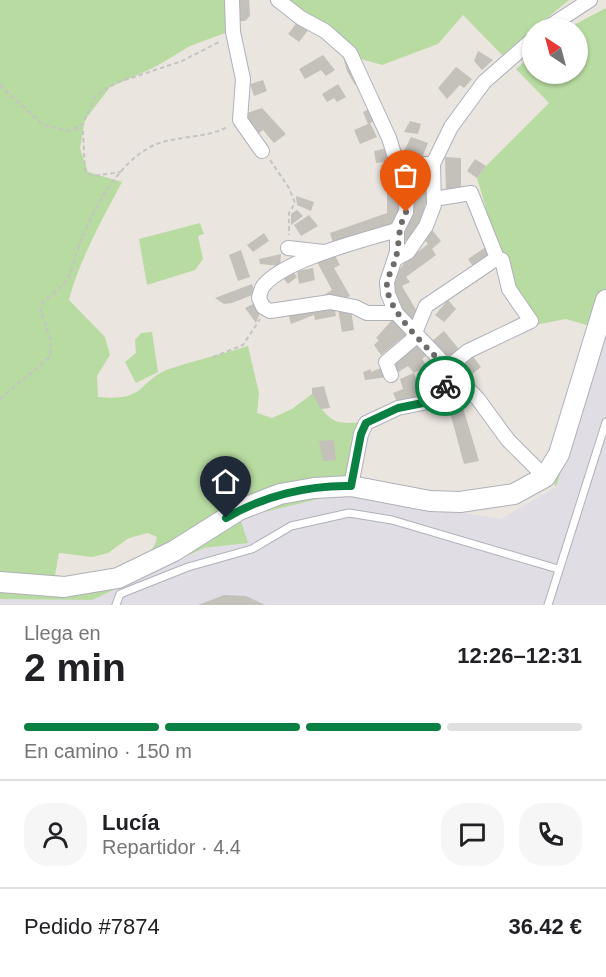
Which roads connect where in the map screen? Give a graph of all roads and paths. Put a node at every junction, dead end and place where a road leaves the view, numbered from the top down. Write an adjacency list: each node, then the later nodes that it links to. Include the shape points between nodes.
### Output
1 (232, 0): 5 (street)
2 (278, 0): 13 (street, via 350,53 389,138)
3 (590, 0): 4 (street)
4 (562, 18)
5 (233, 32): 8 (street, via 243,79); 9 (path, via 182,61 116,83 95,96 83,124)
6 (522, 49): 11 (street, via 472,97 451,127)
7 (0, 85): 9 (path, via 43,125 69,131)
8 (240, 120): 10 (street); 12 (path, via 219,132 153,146)
9 (75, 128): 12 (path, via 83,132 85,171 92,176)
10 (262, 151): 16 (path, via 295,203 290,213)
11 (433, 164): 13 (street, via 424,164); 14 (street)
12 (121, 172): 27 (path, via 91,218 69,278 44,299 40,308 51,341 50,357)
13 (407, 195): 15 (street, via 406,212)
14 (434, 199): 18 (street, via 471,193); 19 (street, via 417,242)
15 (397, 230): 17 (street); 19 (street)
16 (288, 248): 17 (street)
17 (324, 252): 21 (street, via 263,285 259,298)
18 (497, 258): 23 (street, via 426,306); 25 (street, via 502,260 509,289 531,321 468,351)
19 (395, 259): 22 (street, via 387,282)
20 (606, 300): 29 (street, via 559,454)
21 (267, 309): 22 (street, via 290,310 330,302 367,313); 24 (path, via 243,345)
22 (396, 313): 23 (street)
23 (415, 332): 25 (street); 26 (street, via 412,340 386,362)
24 (213, 357)
25 (450, 371): 29 (street); 30 (street, via 438,400 398,408 366,423)
26 (391, 375)
27 (0, 399)
28 (606, 422): 31 (lane)
29 (545, 477): 30 (street, via 514,494 460,502 430,501)
30 (351, 486): 32 (street, via 280,494 239,510 174,551 118,578 64,587)
31 (558, 569): 33 (lane, via 392,520 350,513 291,526 252,549 132,587 120,594); 34 (lane)
32 (0, 582)
33 (116, 605)
34 (548, 605)

